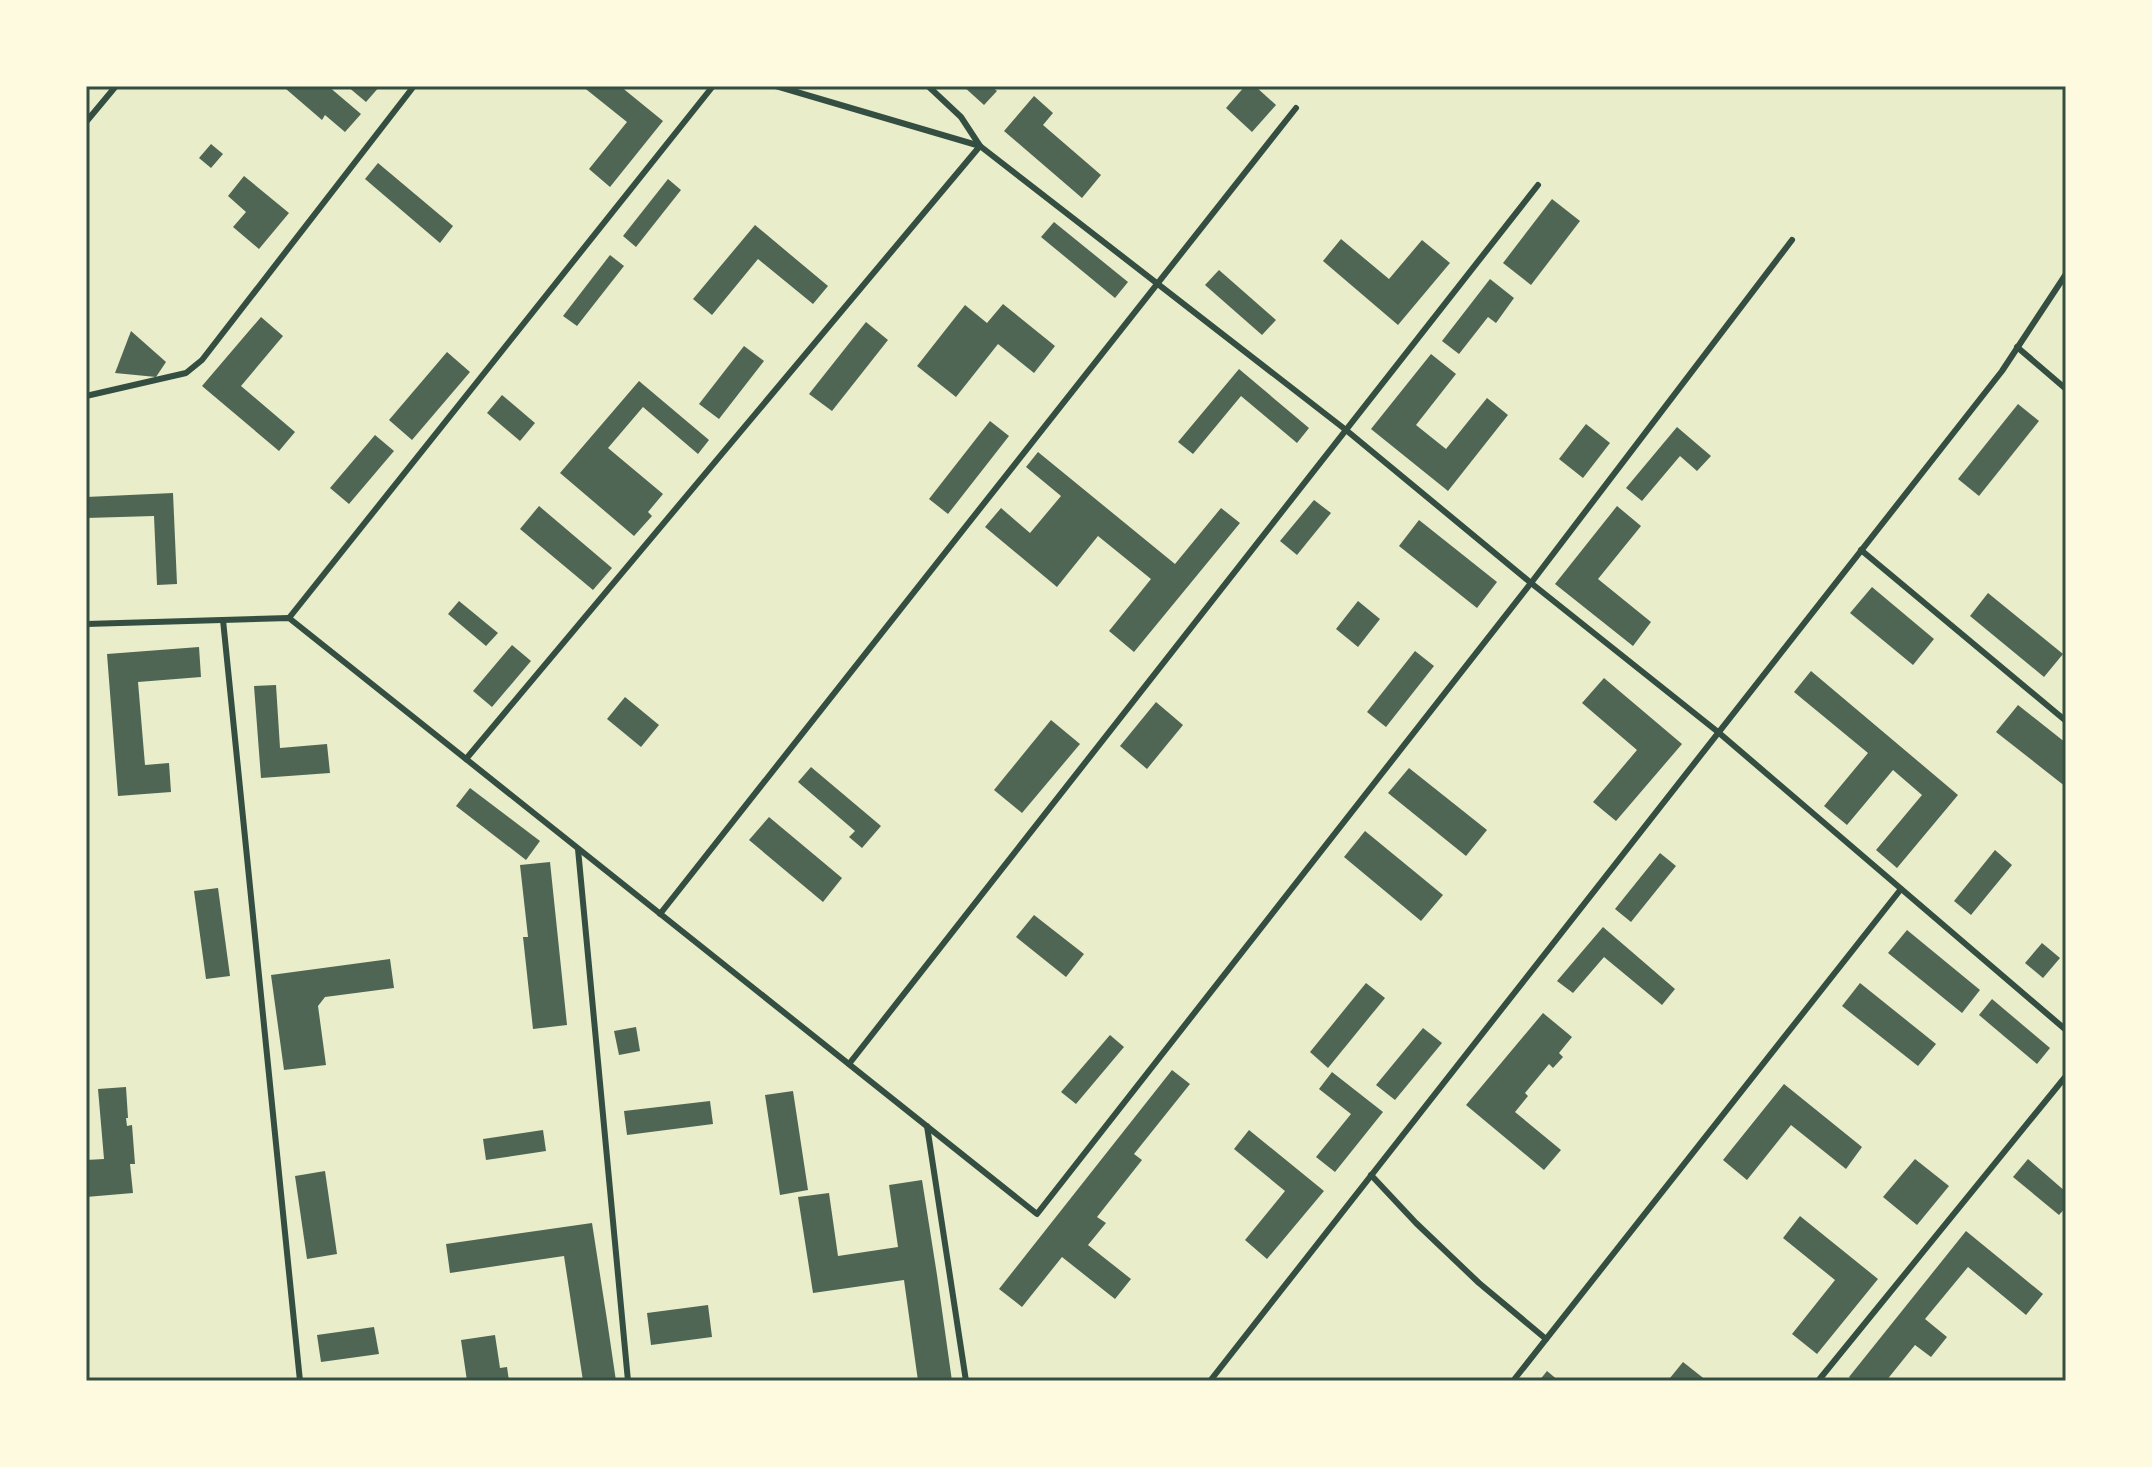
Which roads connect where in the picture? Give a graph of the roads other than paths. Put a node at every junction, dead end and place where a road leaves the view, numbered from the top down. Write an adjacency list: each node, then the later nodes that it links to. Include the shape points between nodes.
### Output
1 (116, 86): 7 (lane)
2 (414, 86): 15 (lane, via 202,360 186,373)
3 (713, 86): 19 (lane)
4 (776, 86): 8 (lane)
5 (928, 86): 8 (lane, via 961,117)
6 (1296, 108): 12 (lane)
7 (86, 122)
8 (980, 146): 12 (lane); 24 (lane)
9 (1538, 185): 16 (lane)
10 (1792, 240): 18 (lane)
11 (2066, 274): 13 (lane)
12 (1158, 283): 16 (lane); 27 (lane)
13 (2017, 347): 14 (lane); 17 (lane)
14 (2066, 389)
15 (86, 396)
16 (1346, 430): 18 (lane); 29 (lane)
17 (1861, 550): 22 (lane); 23 (lane)
18 (1531, 583): 23 (lane); 31 (lane, via 1037,1214)
19 (289, 618): 20 (lane); 24 (lane)
20 (223, 620): 21 (lane); 34 (lane)
21 (86, 624)
22 (2066, 721)
23 (1718, 732): 26 (lane); 32 (lane)
24 (466, 759): 25 (lane)
25 (578, 849): 27 (lane); 35 (lane)
26 (1901, 889): 28 (lane); 33 (lane)
27 (660, 914): 29 (lane)
28 (2066, 1030)
29 (849, 1064): 31 (lane)
30 (2066, 1076): 39 (lane)
31 (927, 1126): 36 (lane)
32 (1371, 1175): 33 (lane, via 1479,1283); 37 (lane)
33 (1546, 1339): 38 (lane)
34 (300, 1381)
35 (628, 1381)
36 (966, 1381)
37 (1210, 1381)
38 (1513, 1381)
39 (1818, 1381)

